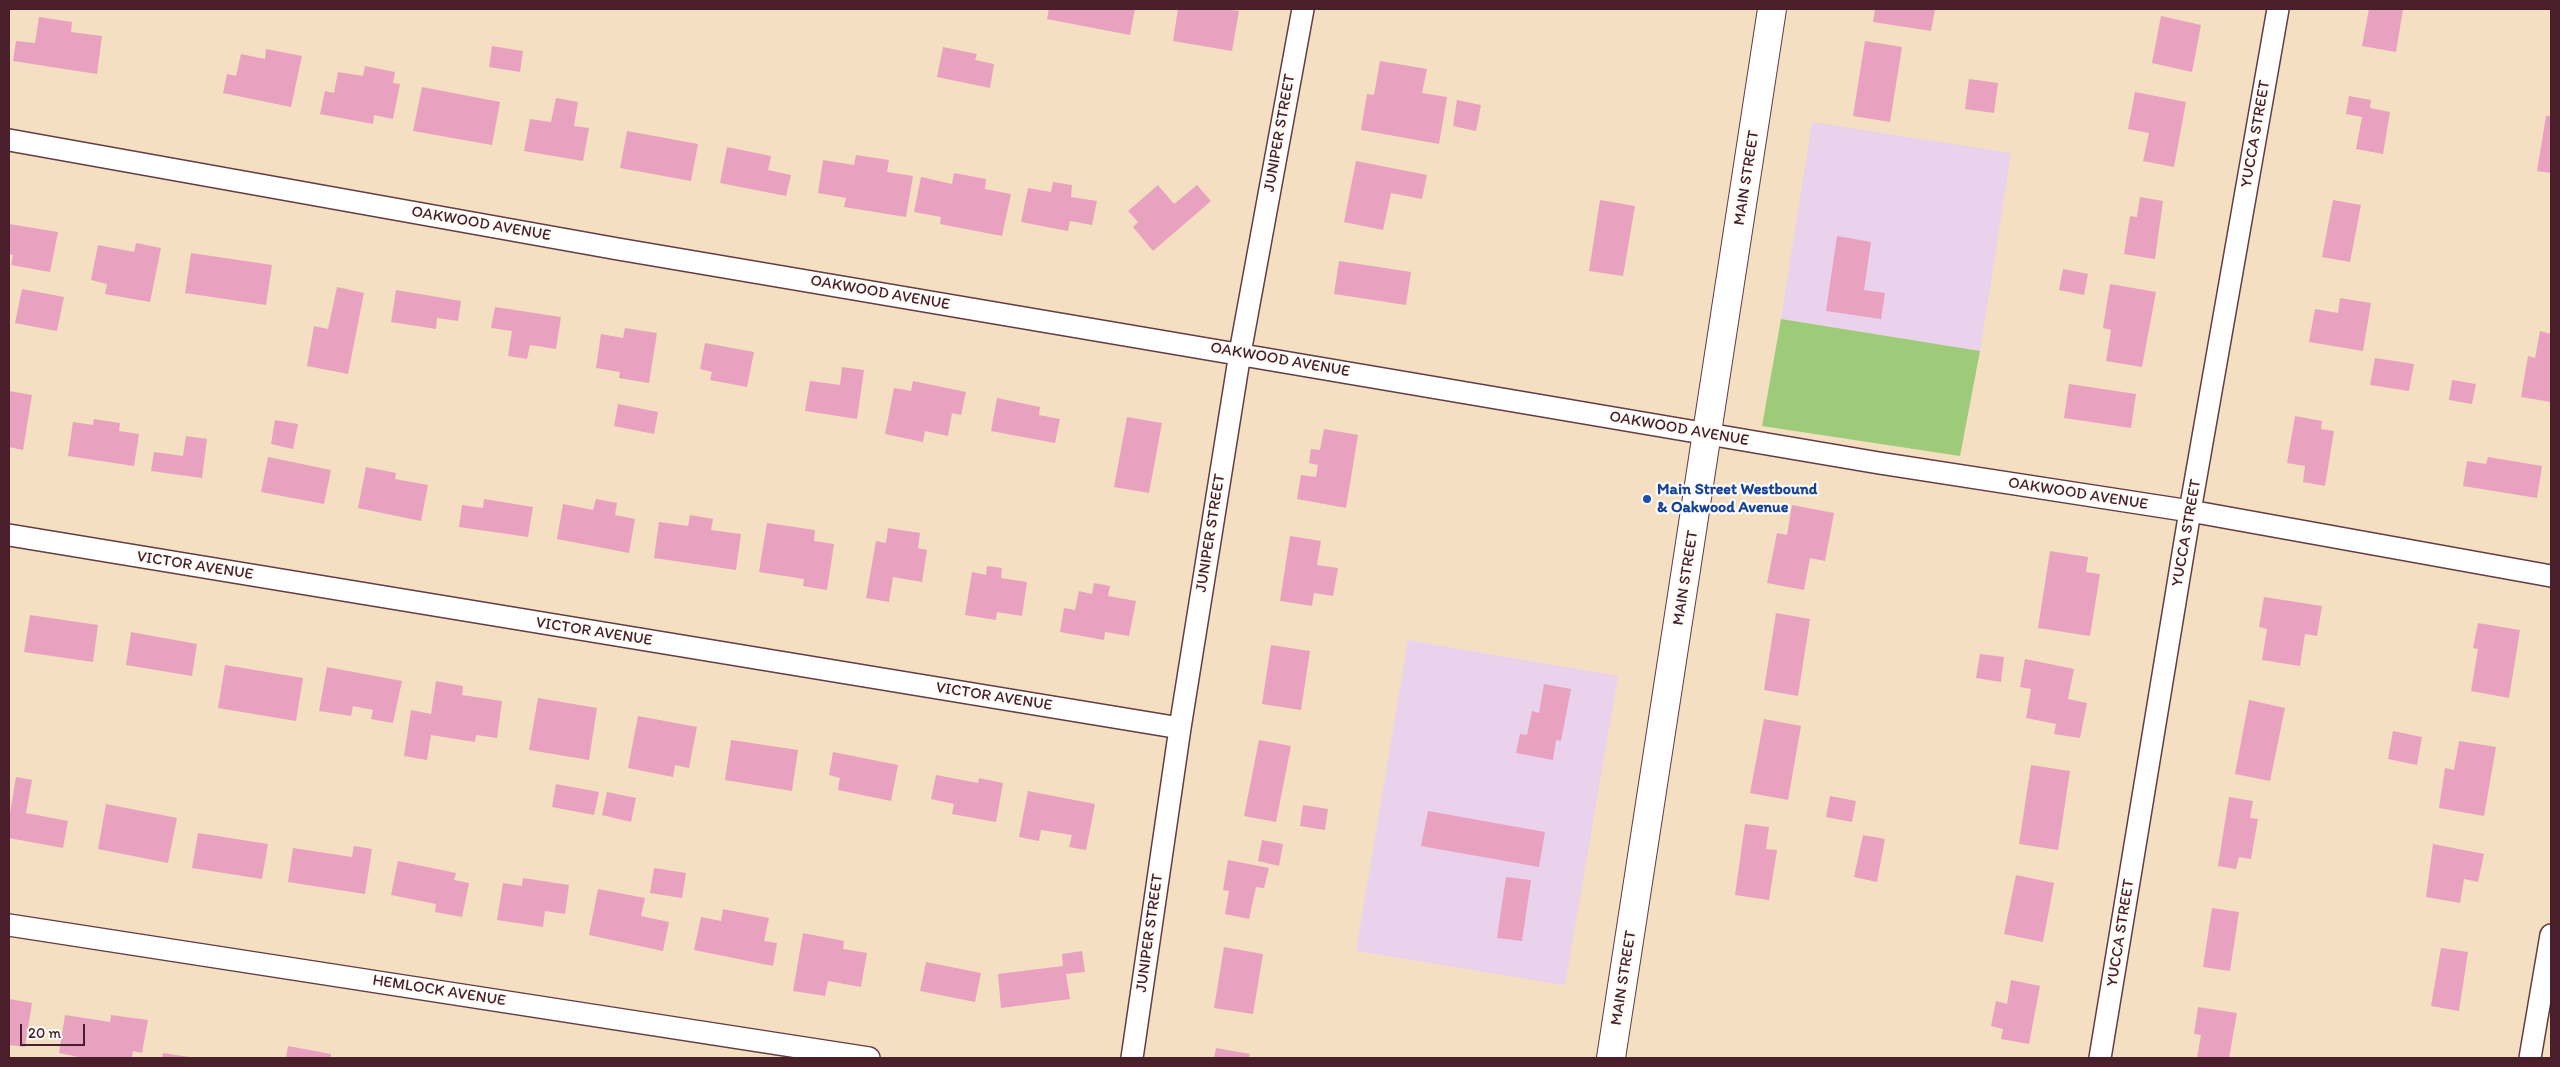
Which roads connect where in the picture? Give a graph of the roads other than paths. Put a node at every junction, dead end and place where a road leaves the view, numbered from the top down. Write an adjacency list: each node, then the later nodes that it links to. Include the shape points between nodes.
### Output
1 (1303, 9): 5 (street, JUNIPER STREET)
2 (1772, 9): 6 (main road, MAIN STREET)
3 (2278, 9): 7 (street, YUCCA STREET)
4 (9, 140): 5 (street, OAKWOOD AVENUE, via 618,249)
5 (1240, 353): 6 (street, OAKWOOD AVENUE); 10 (street, JUNIPER STREET)
6 (1708, 434): 7 (street, OAKWOOD AVENUE); 15 (main road, MAIN STREET)
7 (2190, 511): 9 (street, OAKWOOD AVENUE); 16 (street, YUCCA STREET)
8 (9, 535): 10 (street, VICTOR AVENUE)
9 (2551, 576)
10 (1180, 728): 14 (street, JUNIPER STREET)
11 (9, 925): 13 (street, HEMLOCK AVENUE)
12 (2551, 935): 17 (street)
13 (870, 1058)
14 (1132, 1058)
15 (1611, 1058)
16 (2100, 1058)
17 (2530, 1058)

